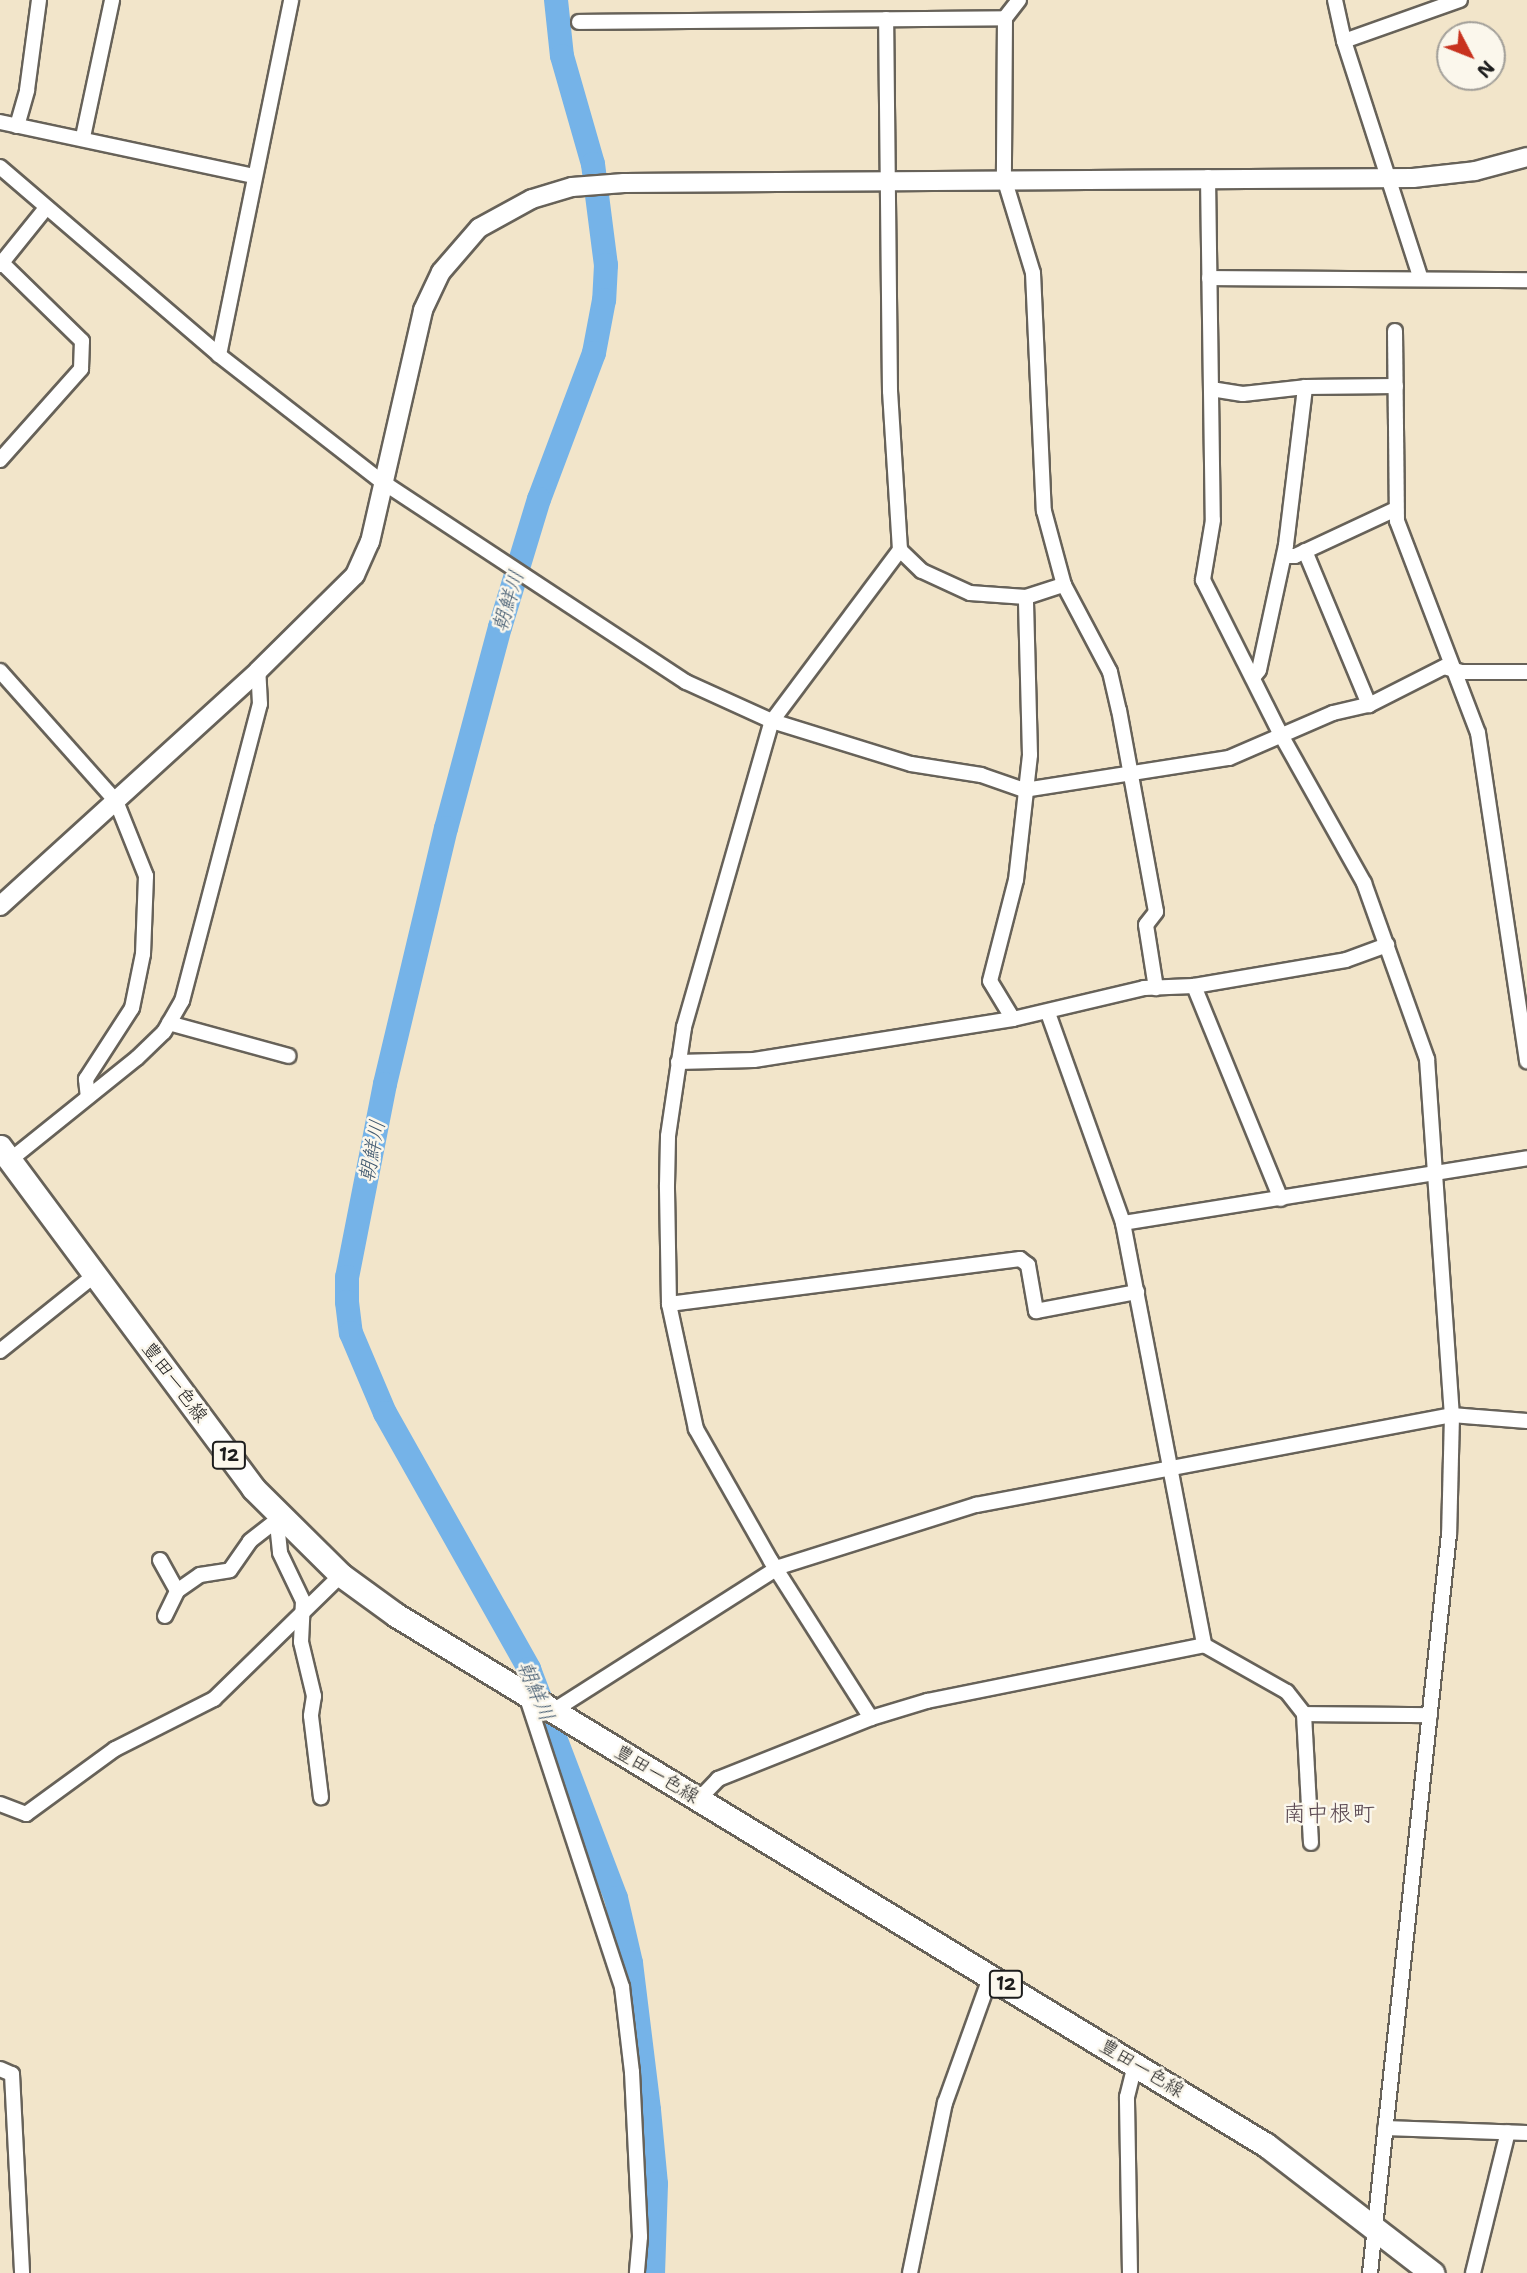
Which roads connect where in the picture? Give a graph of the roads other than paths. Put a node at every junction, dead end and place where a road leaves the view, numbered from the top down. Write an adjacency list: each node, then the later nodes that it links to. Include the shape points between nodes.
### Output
1 (39, 0): 12 (street, via 27,90)
2 (111, 0): 13 (street)
3 (291, 0): 16 (street)
4 (1335, 0): 10 (street)
5 (1460, 0): 10 (street)
6 (1016, 1): 7 (street)
7 (1005, 18): 8 (street); 18 (street)
8 (886, 19): 9 (street); 20 (street)
9 (579, 22)
10 (1344, 41): 19 (street)
11 (0, 122): 12 (street)
12 (17, 125): 13 (street)
13 (83, 137): 16 (street)
14 (1527, 157): 19 (street, via 1455,175)
15 (0, 167): 21 (street)
16 (254, 176): 27 (street)
17 (1208, 177): 18 (street); 19 (street); 23 (street)
18 (1003, 178): 20 (street); 37 (street, via 1033,273 1044,511)
19 (1390, 178): 24 (street)
20 (887, 181): 32 (street, via 572,187 532,200 479,229 441,272 423,310); 34 (street, via 890,391)
21 (46, 208): 22 (street); 27 (street)
22 (1, 264): 31 (street, via 82,341 81,369)
23 (1209, 278): 24 (street); 30 (street)
24 (1421, 279): 25 (street)
25 (1527, 280)
26 (1395, 331): 28 (street)
27 (219, 355): 32 (street)
28 (1396, 386): 29 (street); 33 (street)
29 (1305, 387): 30 (street, via 1243,394); 36 (street)
30 (1211, 389): 42 (street, via 1213,520 1202,576)
31 (0, 460)
32 (382, 481): 40 (street, via 370,541 355,575); 45 (street, via 686,682)
33 (1396, 509): 35 (street); 39 (street)
34 (900, 550): 38 (street, via 922,571 949,586 991,596); 45 (street)
35 (1305, 551): 36 (street); 44 (street)
36 (1284, 556): 42 (street)
37 (1064, 585): 38 (street); 47 (street, via 1110,672)
38 (1026, 597): 48 (street, via 1030,755)
39 (1456, 670): 41 (street); 44 (street, via 1444,667); 58 (street, via 1478,733)
40 (258, 671): 49 (street); 56 (street, via 260,704 182,1001)
41 (1527, 672)
42 (1255, 675): 46 (street)
43 (2, 677): 49 (street)
44 (1368, 705): 46 (street, via 1334,712)
45 (772, 721): 48 (street, via 911,764 981,775); 59 (street, via 687,1015)
46 (1281, 736): 47 (street, via 1229,758); 51 (street, via 1364,883)
47 (1134, 776): 48 (street); 53 (street, via 1156,912 1146,925)
48 (1024, 790): 55 (street, via 1016,880 990,981)
49 (116, 801): 50 (street); 60 (street, via 146,876 143,954 132,1008 86,1079)
50 (0, 906)
51 (1387, 945): 52 (street, via 1346,960); 63 (street, via 1427,1059)
52 (1194, 986): 53 (street); 64 (street)
53 (1156, 988): 54 (street)
54 (1048, 1013): 55 (street); 65 (street)
55 (1013, 1019): 59 (street, via 754,1060)
56 (169, 1023): 57 (street); 60 (street, via 137,1058)
57 (289, 1056)
58 (1527, 1060)
59 (678, 1062): 68 (street, via 668,1136)
60 (88, 1097): 61 (street)
61 (5, 1154): 66 (main road, 豊田一色線 / 12)
62 (1527, 1158): 63 (street)
63 (1435, 1171): 64 (street); 70 (street)
64 (1281, 1199): 65 (street)
65 (1123, 1223): 67 (street)
66 (95, 1275): 69 (street); 73 (main road, 豊田一色線 / 12)
67 (1137, 1292): 68 (street, via 1036,1311 1028,1265 1020,1259); 72 (street)
68 (669, 1304): 75 (street, via 696,1429 771,1561)
69 (0, 1351)
70 (1451, 1415): 71 (street); 72 (street); 84 (street, via 1449,1534)
71 (1527, 1421)
72 (1171, 1467): 75 (street, via 976,1505); 80 (street)
73 (276, 1518): 76 (main road, 豊田一色線 / 12); 77 (street, via 241,1550 230,1570 200,1575); 78 (street, via 280,1553 298,1585)
74 (160, 1560): 77 (street)
75 (779, 1567): 82 (street); 85 (street)
76 (341, 1575): 78 (street); 81 (main road, 豊田一色線 / 12, via 396,1615)
77 (177, 1591): 79 (street)
78 (304, 1614): 86 (street, via 301,1642 314,1696 311,1716); 88 (street, via 214,1699 115,1749 26,1814)
79 (165, 1616)
80 (1204, 1645): 83 (street, via 1287,1692); 85 (street, via 927,1701)
81 (528, 1695): 82 (main road, 豊田一色線 / 12); 98 (street, via 622,1987 632,2072 640,2237)
82 (559, 1714): 87 (main road, 豊田一色線 / 12)
83 (1304, 1714): 84 (street); 89 (street)
84 (1430, 1715): 93 (street)
85 (871, 1718): 87 (street, via 718,1779)
86 (321, 1797)
87 (699, 1799): 90 (main road, 豊田一色線 / 12)
88 (0, 1804)
89 (1311, 1843)
90 (991, 1975): 91 (main road, 豊田一色線 / 12); 99 (street, via 945,2103)
91 (1135, 2064): 96 (main road, 豊田一色線 / 12, via 1294,2163); 100 (street, via 1127,2096)
92 (0, 2069): 97 (street, via 12,2074)
93 (1385, 2128): 94 (street); 96 (street)
94 (1508, 2132): 95 (street); 103 (street)
95 (1527, 2133)
96 (1376, 2226): 101 (street); 102 (main road, 豊田一色線 / 12)
97 (22, 2273)
98 (637, 2273)
99 (910, 2273)
100 (1130, 2273)
101 (1370, 2273)
102 (1432, 2273)
103 (1473, 2273)

